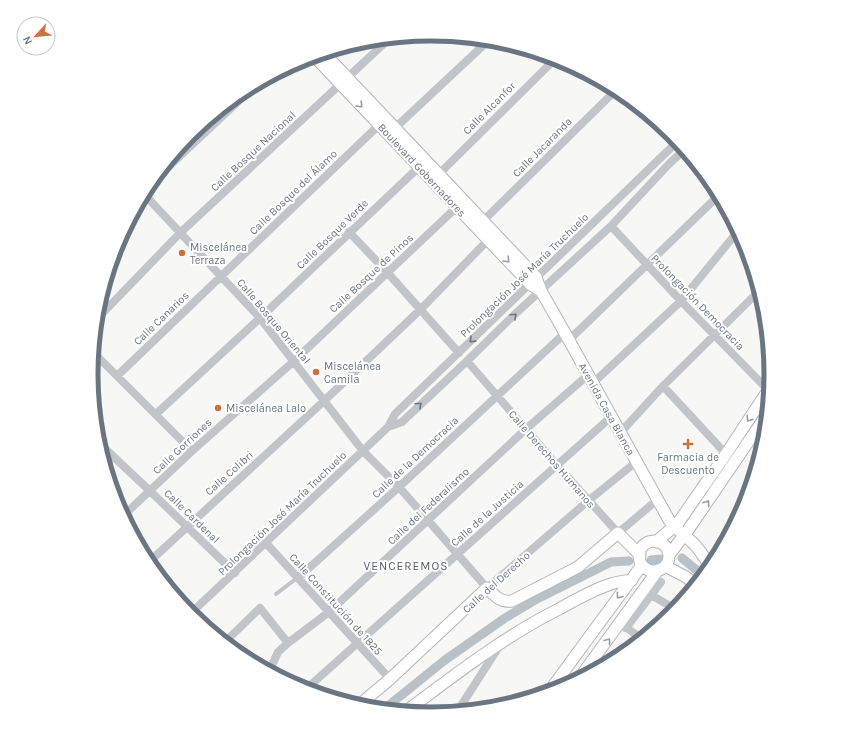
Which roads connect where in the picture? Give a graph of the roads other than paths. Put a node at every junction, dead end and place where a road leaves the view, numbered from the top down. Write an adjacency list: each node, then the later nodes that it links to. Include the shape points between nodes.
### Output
1 (383, 45): 6 (street, Calle Bosque Nacional)
2 (483, 45): 10 (street)
3 (327, 58): 6 (main road, Boulevard Gobernadores)
4 (319, 61): 6 (main road, Boulevard Gobernadores)
5 (551, 63): 15 (street, Calle Alcanfor)
6 (344, 81): 9 (main road, Boulevard Gobernadores, one-way to 9); 10 (main road, Boulevard Gobernadores); 22 (street, Calle Bosque Nacional)
7 (612, 94): 19 (street, Calle Jacaranda)
8 (233, 106): 13 (street)
9 (379, 125): 14 (main road, Boulevard Gobernadores); 27 (street, Calle Bosque del Álamo)
10 (395, 128): 15 (main road, Boulevard Gobernadores)
11 (673, 146): 28 (street, Prolongación José María Truchuelo)
12 (680, 153): 20 (street, Prolongación José María Truchuelo)
13 (181, 156)
14 (419, 167): 18 (main road, Boulevard Gobernadores); 21 (street, Calle Bosque Verde)
15 (438, 174): 18 (main road, Boulevard Gobernadores)
16 (148, 199): 22 (street, Calle Bosque Oriental)
17 (715, 199): 25 (street, Calle de la Democracia)
18 (460, 204): 19 (main road, Boulevard Gobernadores); 24 (main road, Boulevard Gobernadores); 26 (street, Calle Bosque de Pinos)
19 (483, 221): 28 (main road, Boulevard Gobernadores)
20 (611, 226): 25 (street, Prolongación Democracia); 29 (street, Prolongación José María Truchuelo)
21 (349, 232): 26 (street); 34 (street, Calle Bosque Verde)
22 (180, 233): 27 (street, Calle Bosque Oriental); 33 (street, Calle Bosque Nacional)
23 (735, 235): 31 (street, Calle del Federalismo)
24 (488, 240): 28 (main road, Boulevard Gobernadores, one-way to 28); 32 (street, Calle Colibri)
25 (646, 265): 31 (street, Prolongación Democracia); 36 (street, Calle de la Democracia)
26 (387, 272): 32 (street); 39 (street, Calle Bosque de Pinos)
27 (221, 276): 34 (street, Calle Bosque Oriental); 41 (street, Calle Canarios)
28 (533, 281): 29 (main road, Avenida Casa Blanca); 37 (street, Prolongación José María Truchuelo, one-way to 37)
29 (541, 291): 36 (main road, Avenida Casa Blanca); 40 (street, Prolongación José María Truchuelo, one-way to 29)
30 (756, 295): 35 (street)
31 (681, 301): 35 (street, Prolongación Democracia); 42 (street, Calle del Federalismo)
32 (421, 309): 37 (street); 47 (street, Calle Colibri)
33 (104, 311)
34 (260, 318): 39 (street, Calle Bosque Oriental); 48 (street, Calle Bosque Verde)
35 (715, 336): 43 (street, Prolongación Democracia); 44 (street)
36 (567, 337): 42 (main road, Avenida Casa Blanca); 45 (street, Calle de la Democracia)
37 (459, 353): 51 (street, Prolongación José María Truchuelo, via 395,414)
38 (99, 358): 41 (street)
39 (294, 361): 47 (street, Calle Bosque Oriental); 55 (street, Calle Gorriones)
40 (467, 361): 45 (street, Calle Derechos Humanos); 51 (street, Prolongación José María Truchuelo, one-way to 40, via 402,422)
41 (117, 376): 48 (street)
42 (591, 379): 49 (main road, Avenida Casa Blanca); 52 (street, Calle del Federalismo)
43 (765, 384)
44 (663, 386): 53 (street); 57 (street)
45 (497, 396): 52 (street, Calle Derechos Humanos); 62 (street, Calle de la Democracia)
46 (764, 398): 57 (main road, one-way to 57)
47 (325, 400): 56 (street, Calle Bosque Oriental); 68 (street, Calle Colibri)
48 (156, 414): 55 (street)
49 (611, 416): 53 (main road, Avenida Casa Blanca); 61 (street, Calle de la Justicia)
50 (761, 423): 71 (main road, one-way to 50)
51 (388, 427): 56 (street, Prolongación José María Truchuelo)
52 (526, 429): 61 (street, Calle Derechos Humanos); 67 (street, Calle del Federalismo)
53 (620, 433): 60 (main road, Avenida Casa Blanca)
54 (106, 450): 58 (street, Calle Cardenal)
55 (192, 451): 63 (street, Calle Gorriones)
56 (363, 451): 62 (street, Calle Bosque Oriental); 73 (street, Prolongación José María Truchuelo)
57 (726, 454): 69 (main road)
58 (113, 456): 59 (street); 63 (street, Calle Cardenal)
59 (109, 461)
60 (636, 462): 64 (main road, Avenida Casa Blanca); 65 (street, Calle del Derecho)
61 (557, 465): 65 (street, Calle Derechos Humanos); 74 (street, Calle de la Justicia)
62 (399, 487): 67 (street, Calle Bosque Oriental); 81 (street, Calle de la Democracia)
63 (150, 491): 66 (street, Calle Gorriones); 68 (street, Calle Cardenal)
64 (657, 500): 69 (main road, Avenida Casa Blanca); 70 (street)
65 (588, 501): 70 (street, Calle Derechos Humanos); 85 (street, Calle del Derecho)
66 (127, 512)
67 (429, 521): 74 (street, Calle Bosque Oriental); 90 (street, Calle del Federalismo)
68 (187, 527): 76 (street, Calle Colibri); 80 (street, Calle Cardenal)
69 (674, 527): 71 (main road, Avenida Casa Blanca); 72 (main road)
70 (618, 533): 77 (main road, Calle Derechos Humanos); 85 (main road, via 578,566 512,601 499,599)
71 (684, 535): 75 (main road); 78 (main road, Avenida Casa Blanca)
72 (656, 542): 75 (main road, via 665,546); 77 (main road, via 643,547)
73 (266, 543): 80 (street, Prolongación José María Truchuelo); 81 (street, Calle Constitución de 1825)
74 (458, 554): 85 (street, Calle Bosque Oriental); 96 (street, Calle de la Justicia)
75 (669, 555): 79 (main road)
76 (153, 558)
77 (641, 560): 79 (main road, via 650,571); 82 (main road)
78 (707, 562)
79 (662, 568): 84 (main road, via 686,577); 91 (main road)
80 (235, 573): 89 (street, Prolongación José María Truchuelo)
81 (298, 578): 86 (lane, Calle de la Democracia); 90 (street, Calle Constitución de 1825)
82 (632, 580): 94 (main road, via 609,584 535,621); 103 (main road, one-way to 103)
83 (661, 582): 87 (street)
84 (692, 582)
85 (488, 588): 101 (main road, Calle del Derecho)
86 (276, 594)
87 (651, 594): 88 (street); 91 (street)
88 (671, 606)
89 (195, 609)
90 (329, 612): 95 (street, Calle del Federalismo); 96 (street, Calle Constitución de 1825)
91 (623, 626): 92 (street); 97 (main road, one-way to 91)
92 (638, 636)
93 (228, 639): 95 (street, via 260,608)
94 (503, 641): 105 (street); 106 (main road)
95 (288, 643): 99 (street, Calle del Federalismo, via 278,652)
96 (358, 644): 101 (street, Calle Constitución de 1825); 102 (street, Calle de la Justicia)
97 (594, 660): 98 (street); 100 (main road)
98 (598, 663)
99 (271, 667)
100 (586, 670)
101 (390, 679): 104 (main road, Calle del Derecho)
102 (310, 685)
103 (554, 685)
104 (363, 701)
105 (461, 706)
106 (412, 707)

